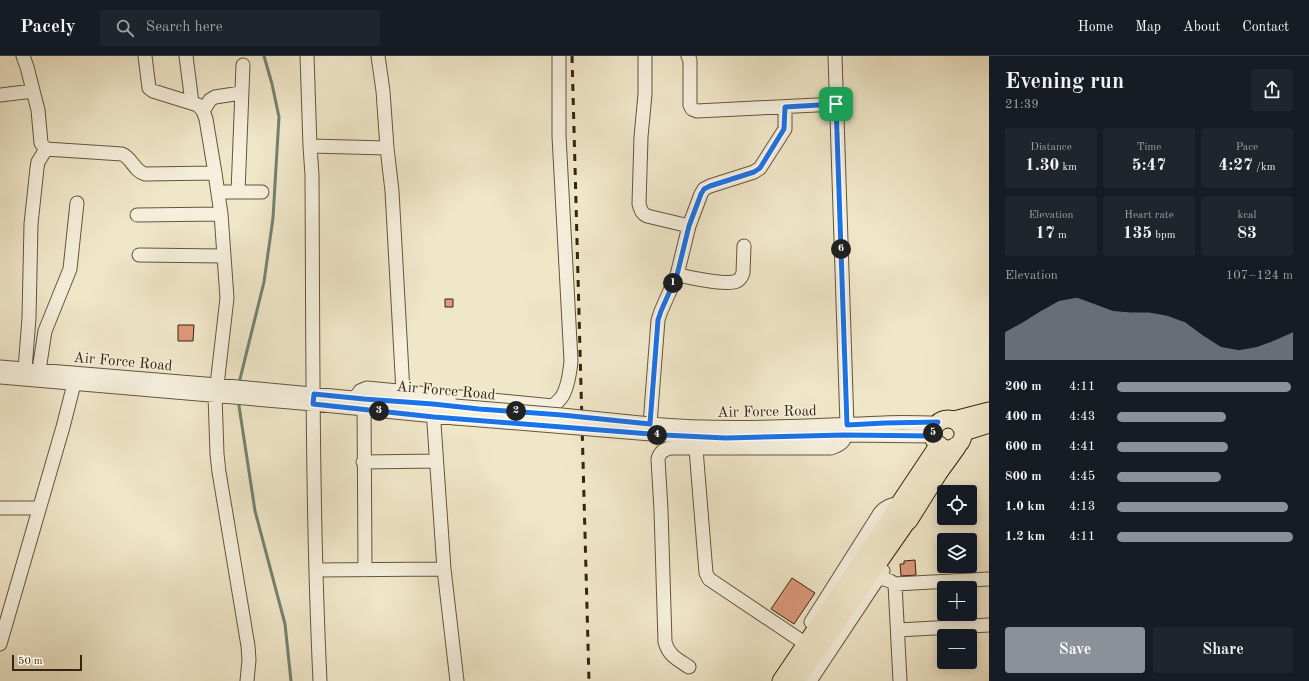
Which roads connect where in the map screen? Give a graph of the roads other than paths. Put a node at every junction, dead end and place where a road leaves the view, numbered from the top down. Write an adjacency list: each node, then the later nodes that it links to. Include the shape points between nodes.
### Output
1 (23, 56): 11 (street)
2 (145, 56): 14 (street, via 149,88)
3 (186, 56): 14 (street)
4 (307, 56): 18 (street)
5 (378, 56): 19 (street)
6 (559, 56): 43 (street, via 559,136 571,361 563,394)
7 (646, 56): 28 (street, via 639,204 642,214)
8 (688, 56): 16 (street, via 689,99 692,109 697,111)
9 (835, 56): 15 (street)
10 (243, 65): 12 (street)
11 (34, 91): 13 (street); 20 (street, via 41,143)
12 (241, 93): 17 (street, via 215,97); 23 (street)
13 (0, 95)
14 (192, 103): 17 (street)
15 (836, 104): 16 (street); 49 (street)
16 (785, 107): 28 (street, via 784,129 760,168 704,189)
17 (203, 111): 21 (street)
18 (310, 146): 19 (street); 40 (street)
19 (387, 148): 39 (street, via 392,191)
20 (46, 149): 21 (street, via 122,154 145,174); 34 (street, via 38,162 32,216)
21 (215, 173): 22 (street)
22 (218, 192): 23 (street); 26 (street)
23 (238, 192): 24 (street)
24 (262, 192)
25 (77, 203): 35 (street, via 70,269 45,331)
26 (221, 214): 27 (street); 31 (street)
27 (137, 215)
28 (689, 226): 32 (street)
29 (744, 246): 32 (street, via 743,273 738,281)
30 (139, 255): 31 (street)
31 (224, 256): 38 (street, via 227,307)
32 (677, 275): 47 (street, via 658,320)
33 (0, 367): 34 (street, Air Force Road)
34 (25, 369): 35 (street, Air Force Road)
35 (39, 370): 38 (street, Air Force Road)
36 (0, 377): 37 (street, Air Force Road)
37 (74, 384): 38 (street, Air Force Road); 55 (street, via 64,427)
38 (216, 390): 40 (street, Air Force Road); 68 (street, via 218,462 248,646)
39 (403, 392): 41 (street, via 367,388 360,391); 43 (street)
40 (313, 399): 41 (street, Air Force Road); 58 (street)
41 (361, 402): 42 (street, Air Force Road); 46 (street, Air Force Road); 53 (street)
42 (433, 404): 45 (street, Air Force Road); 46 (street)
43 (549, 409): 45 (street, Air Force Road, bridge); 47 (street, Air Force Road, bridge)
44 (989, 411): 50 (main road)
45 (455, 412): 46 (street, Air Force Road); 49 (street, Air Force Road, bridge, via 663,435 726,438)
46 (434, 417): 52 (street)
47 (650, 424): 49 (street, Air Force Road, via 708,428)
48 (989, 424): 50 (main road)
49 (846, 430): 50 (street, Air Force Road, via 885,423); 51 (street, via 845,440 831,448)
50 (947, 434): 56 (highway)
51 (696, 449): 65 (street, via 708,579); 67 (street, via 670,448 660,453 658,459 665,642 670,655)
52 (436, 461): 53 (street); 57 (street)
53 (363, 462): 59 (street)
54 (0, 508): 55 (street)
55 (39, 508): 66 (street)
56 (904, 511): 60 (street, via 914,521); 65 (street, via 889,505 884,508); 72 (main road); 73 (main road)
57 (444, 569): 59 (street); 70 (street)
58 (316, 570): 59 (street); 69 (street)
59 (365, 570)
60 (878, 577): 62 (street); 74 (street)
61 (989, 579): 62 (street)
62 (895, 584): 64 (street)
63 (989, 625): 64 (street)
64 (898, 630): 75 (street)
65 (800, 640): 71 (street)
66 (0, 644)
67 (689, 667)
68 (247, 681)
69 (320, 681)
70 (457, 681)
71 (771, 681)
72 (781, 681)
73 (796, 681)
74 (810, 681)
75 (900, 681)

